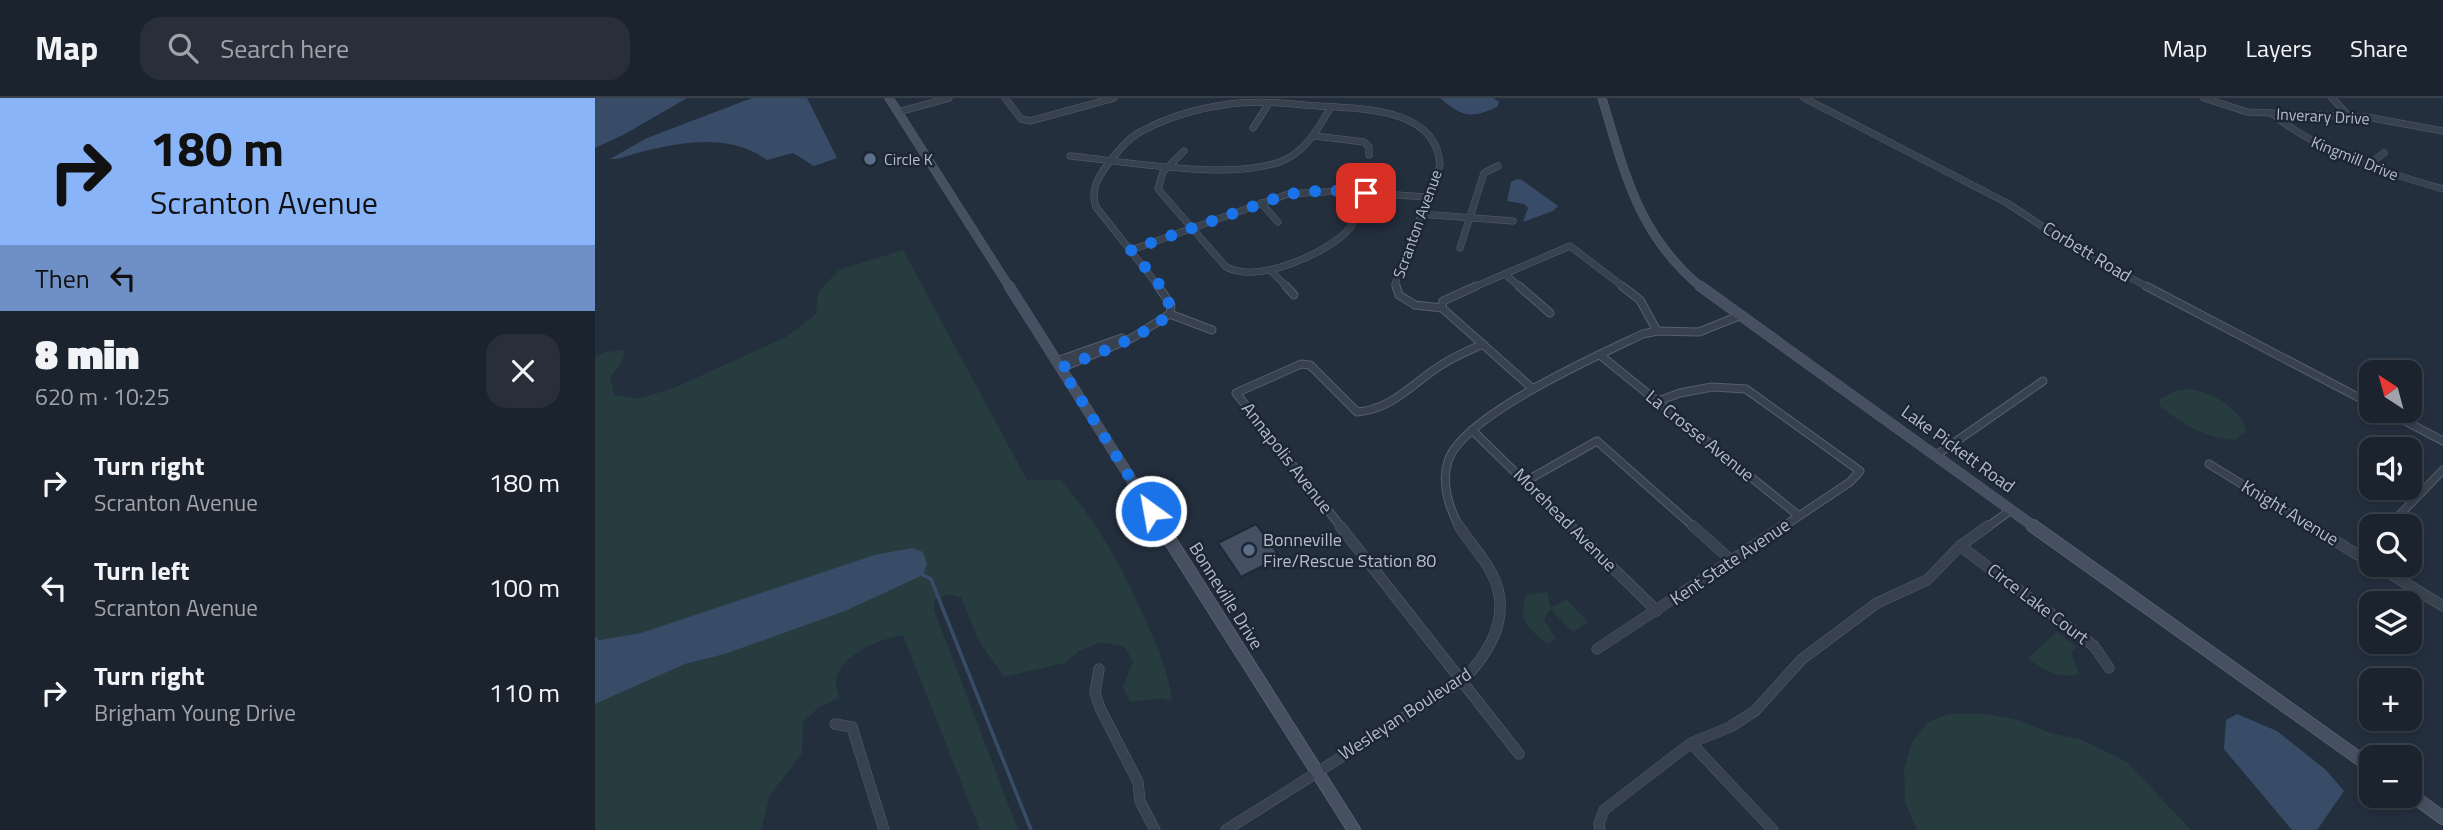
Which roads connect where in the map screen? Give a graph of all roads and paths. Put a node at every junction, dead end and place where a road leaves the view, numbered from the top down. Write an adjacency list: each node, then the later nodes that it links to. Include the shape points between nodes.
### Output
1 (889, 98): 11 (street, Bonneville Drive)
2 (949, 98): 11 (street)
3 (1005, 98): 4 (street, via 1021,119 1030,121)
4 (1114, 98)
5 (1602, 98): 42 (street, Lake Pickett Road, via 1648,229 1687,276)
6 (1804, 98): 50 (street, Corbett Road, via 2007,203 2087,255)
7 (2204, 98): 12 (street, Inverary Drive)
8 (2332, 98): 13 (street)
9 (1269, 103): 10 (street, Scranton Avenue); 14 (street); 21 (street, Scranton Avenue, via 1227,104 1152,127 1128,140)
10 (1331, 107): 16 (street); 27 (street, Scranton Avenue, via 1392,114 1431,138 1441,154)
11 (898, 112): 47 (street, Bonneville Drive)
12 (2273, 114): 13 (street, Inverary Drive); 22 (street, Kingmill Drive, via 2305,138)
13 (2348, 115): 15 (street, Inverary Drive)
14 (1253, 128)
15 (2443, 131)
16 (1315, 136): 19 (street, via 1364,142); 23 (street, via 1295,155 1251,169)
17 (1184, 150): 23 (street)
18 (2384, 153): 22 (street)
19 (1369, 155)
20 (1070, 156): 21 (street)
21 (1111, 160): 23 (street); 35 (street, Scranton Avenue, via 1091,196)
22 (2369, 164): 25 (street, Kingmill Drive)
23 (1168, 165): 33 (street, via 1158,179 1158,189)
24 (1498, 166): 30 (street, via 1484,173)
25 (2443, 189)
26 (1366, 193): 27 (street); 28 (street, via 1307,191); 36 (street, via 1343,237)
27 (1426, 197): 29 (street, Scranton Avenue)
28 (1261, 203): 32 (street); 33 (street)
29 (1421, 214): 30 (street); 39 (street, Scranton Avenue, via 1395,284 1399,295 1415,305)
30 (1470, 218): 31 (street); 34 (street)
31 (1513, 221)
32 (1278, 222)
33 (1193, 228): 35 (street); 36 (street, via 1235,273)
34 (1460, 248)
35 (1131, 250): 41 (street, Scranton Avenue, via 1171,304)
36 (1271, 271): 38 (street)
37 (1505, 274): 39 (street, via 1443,301); 40 (street); 44 (street, via 1570,246 1640,300)
38 (1294, 295)
39 (1442, 308): 45 (street, Scranton Avenue)
40 (1550, 313)
41 (1170, 314): 43 (street); 47 (street, via 1113,347)
42 (1739, 316): 44 (street, Wesleyan Boulevard, via 1699,332); 55 (street, Lake Pickett Road)
43 (1212, 330)
44 (1657, 331): 46 (street, Wesleyan Boulevard)
45 (1483, 344): 49 (street, Scranton Avenue); 71 (street, Annapolis Avenue, via 1443,364 1383,409 1369,412 1357,412 1310,365 1236,393)
46 (1600, 355): 49 (street, Wesleyan Boulevard); 51 (street, La Crosse Avenue)
47 (1059, 364): 76 (street, Bonneville Drive)
48 (2043, 382): 55 (street)
49 (1534, 389): 53 (street, Wesleyan Boulevard)
50 (2359, 398)
51 (1658, 401): 61 (street, La Crosse Avenue); 61 (street, Kent State Avenue, via 1712,387 1746,388 1860,471)
52 (2411, 424): 54 (street)
53 (1472, 430): 58 (street, Morehead Avenue); 71 (street, Wesleyan Boulevard, via 1448,460 1447,506 1497,579 1502,620 1481,663)
54 (2443, 441)
55 (1935, 456): 59 (street, Lake Pickett Road)
56 (2209, 464): 63 (street, Knight Avenue)
57 (2443, 470): 60 (street)
58 (1526, 481): 64 (street, via 1597,442); 67 (street, Morehead Avenue)
59 (2011, 510): 62 (street); 75 (street, Lake Pickett Road)
60 (2401, 514)
61 (1799, 516): 64 (street, Kent State Avenue)
62 (1960, 546): 69 (street, Circe Lake Court, via 2094,646); 73 (street, via 1927,579 1877,603 1802,659 1755,711)
63 (2359, 554)
64 (1731, 561): 67 (street, Kent State Avenue)
65 (2395, 577): 66 (street, Knight Avenue)
66 (2443, 606)
67 (1657, 611): 68 (street, Kent State Avenue)
68 (1597, 649)
69 (2109, 668)
70 (1099, 669): 80 (street, via 1095,694 1138,782 1140,801)
71 (1462, 680): 74 (street, Annapolis Avenue); 76 (street, Wesleyan Boulevard)
72 (835, 724): 79 (street, via 852,727)
73 (1691, 743): 83 (street, via 1604,810); 84 (street)
74 (1520, 754)
75 (2359, 758)
76 (1317, 772): 81 (street, Wesleyan Boulevard); 82 (street, Bonneville Drive)
77 (2422, 803): 78 (street)
78 (2443, 818)
79 (884, 830)
80 (1155, 830)
81 (1226, 830)
82 (1354, 830)
83 (1600, 830)
84 (1773, 830)

